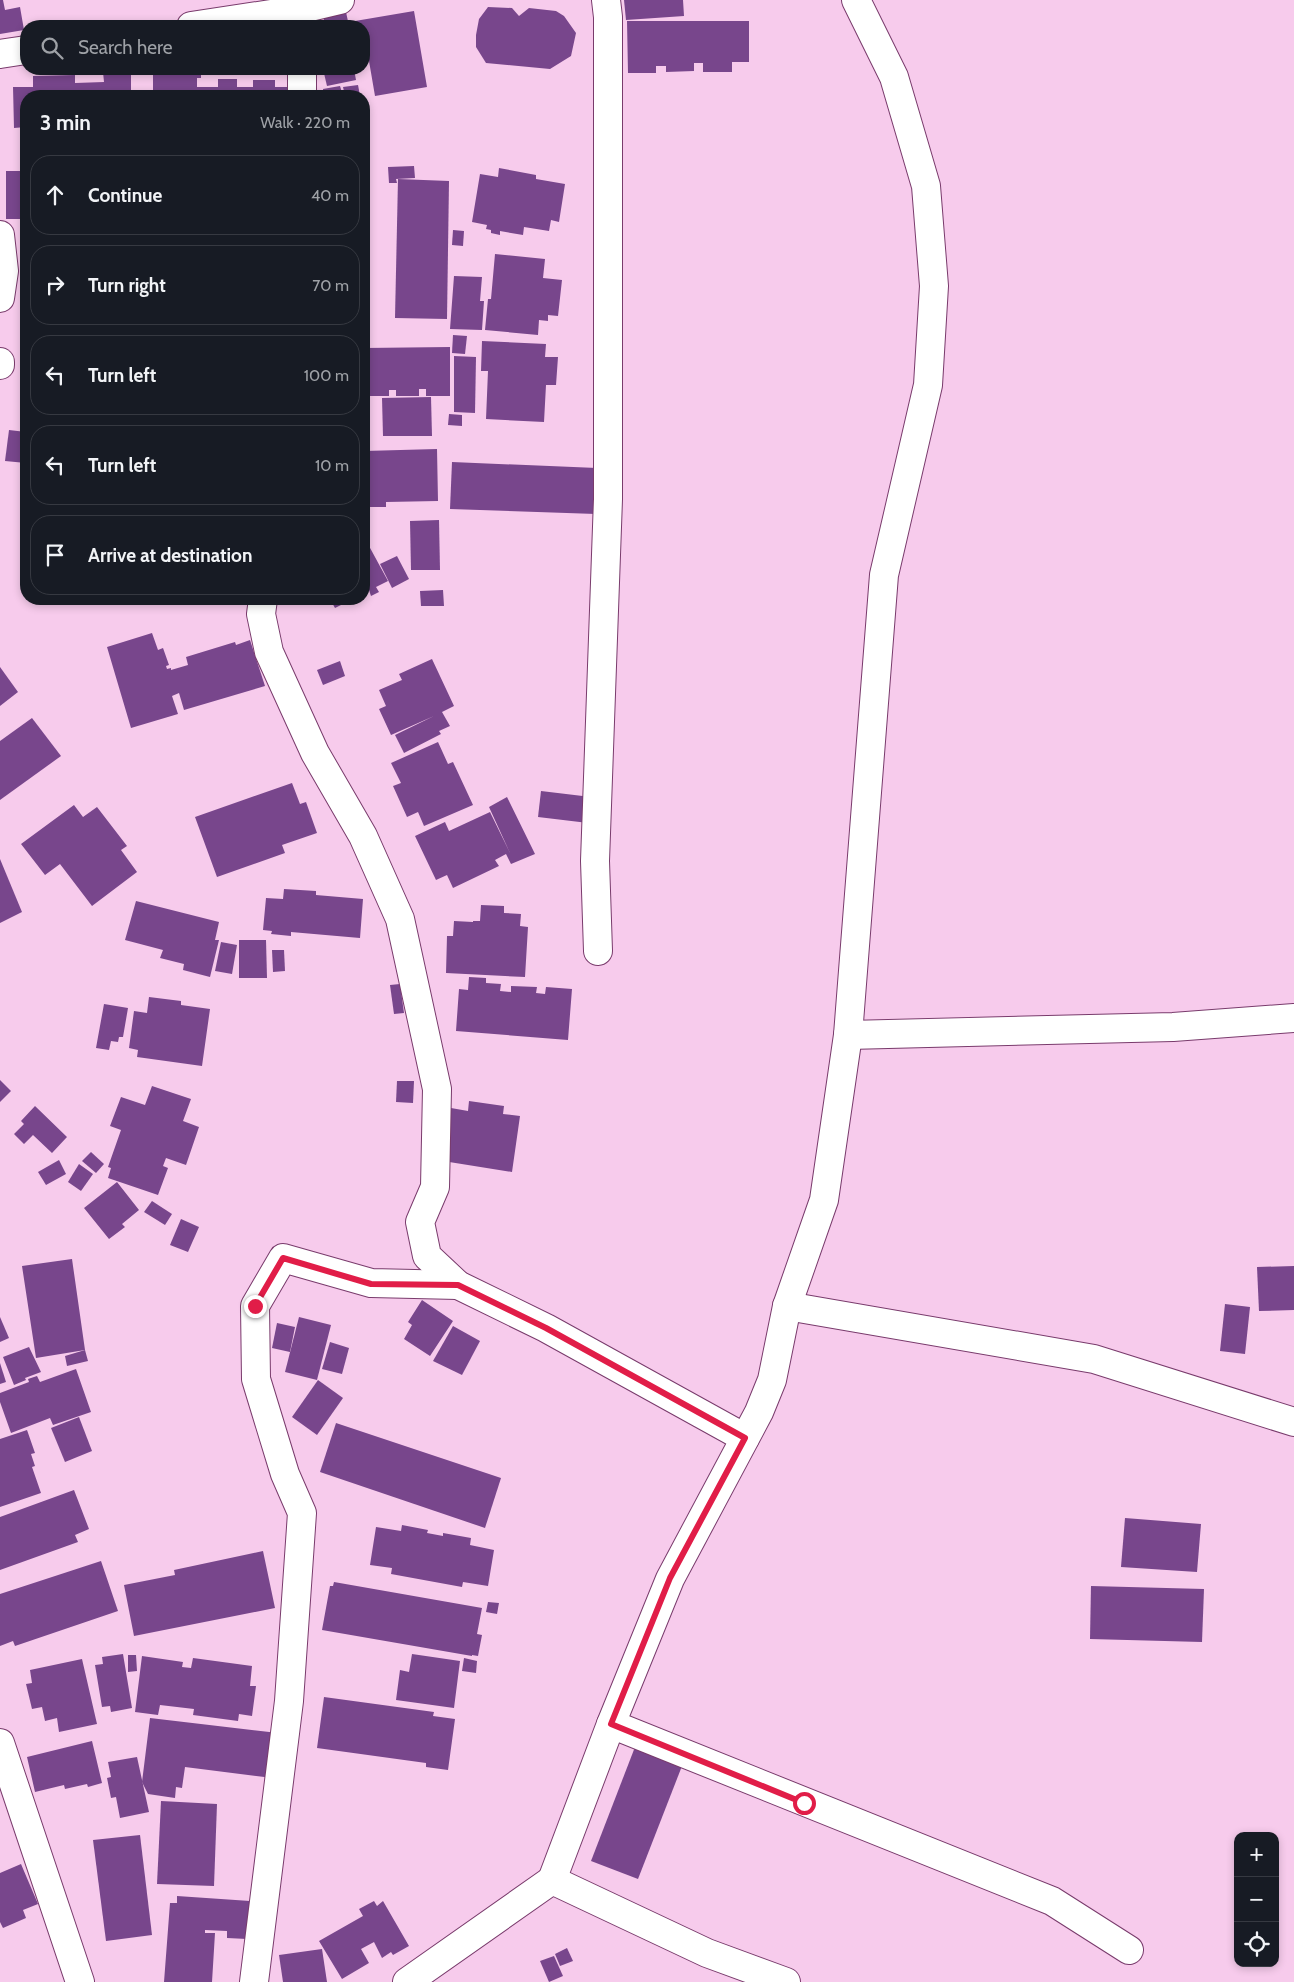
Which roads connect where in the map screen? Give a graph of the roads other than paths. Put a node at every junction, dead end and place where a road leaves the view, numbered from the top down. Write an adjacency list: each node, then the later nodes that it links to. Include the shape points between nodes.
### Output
1 (340, 0): 4 (street)
2 (606, 0): 13 (street, via 608,498 595,862)
3 (856, 0): 15 (street, via 894,77 926,186 934,286 928,385 884,575)
4 (299, 18): 5 (street)
5 (272, 20)
6 (20, 51): 7 (street)
7 (0, 54)
8 (302, 75): 9 (street)
9 (302, 90)
10 (0, 235): 11 (street, via 4,271)
11 (0, 298)
12 (262, 605): 16 (street, via 269,652 315,753 363,836 400,919 437,1089 435,1187 420,1222 427,1256)
13 (598, 951)
14 (1294, 1018): 15 (street, via 1164,1027)
15 (848, 1035): 17 (street, via 824,1200)
16 (458, 1285): 19 (street, via 546,1328); 25 (street, via 371,1284 283,1258 255,1306 256,1380 285,1474 302,1513 289,1701)
17 (787, 1306): 18 (street, via 1094,1358); 19 (street, via 772,1380)
18 (1294, 1422)
19 (745, 1438): 20 (street, via 670,1578)
20 (611, 1724): 22 (street); 23 (street, via 1052,1901)
21 (0, 1743): 24 (street)
22 (552, 1880): 26 (street); 27 (street, via 707,1953)
23 (1129, 1950)
24 (80, 1982)
25 (254, 1982)
26 (407, 1982)
27 (786, 1982)

